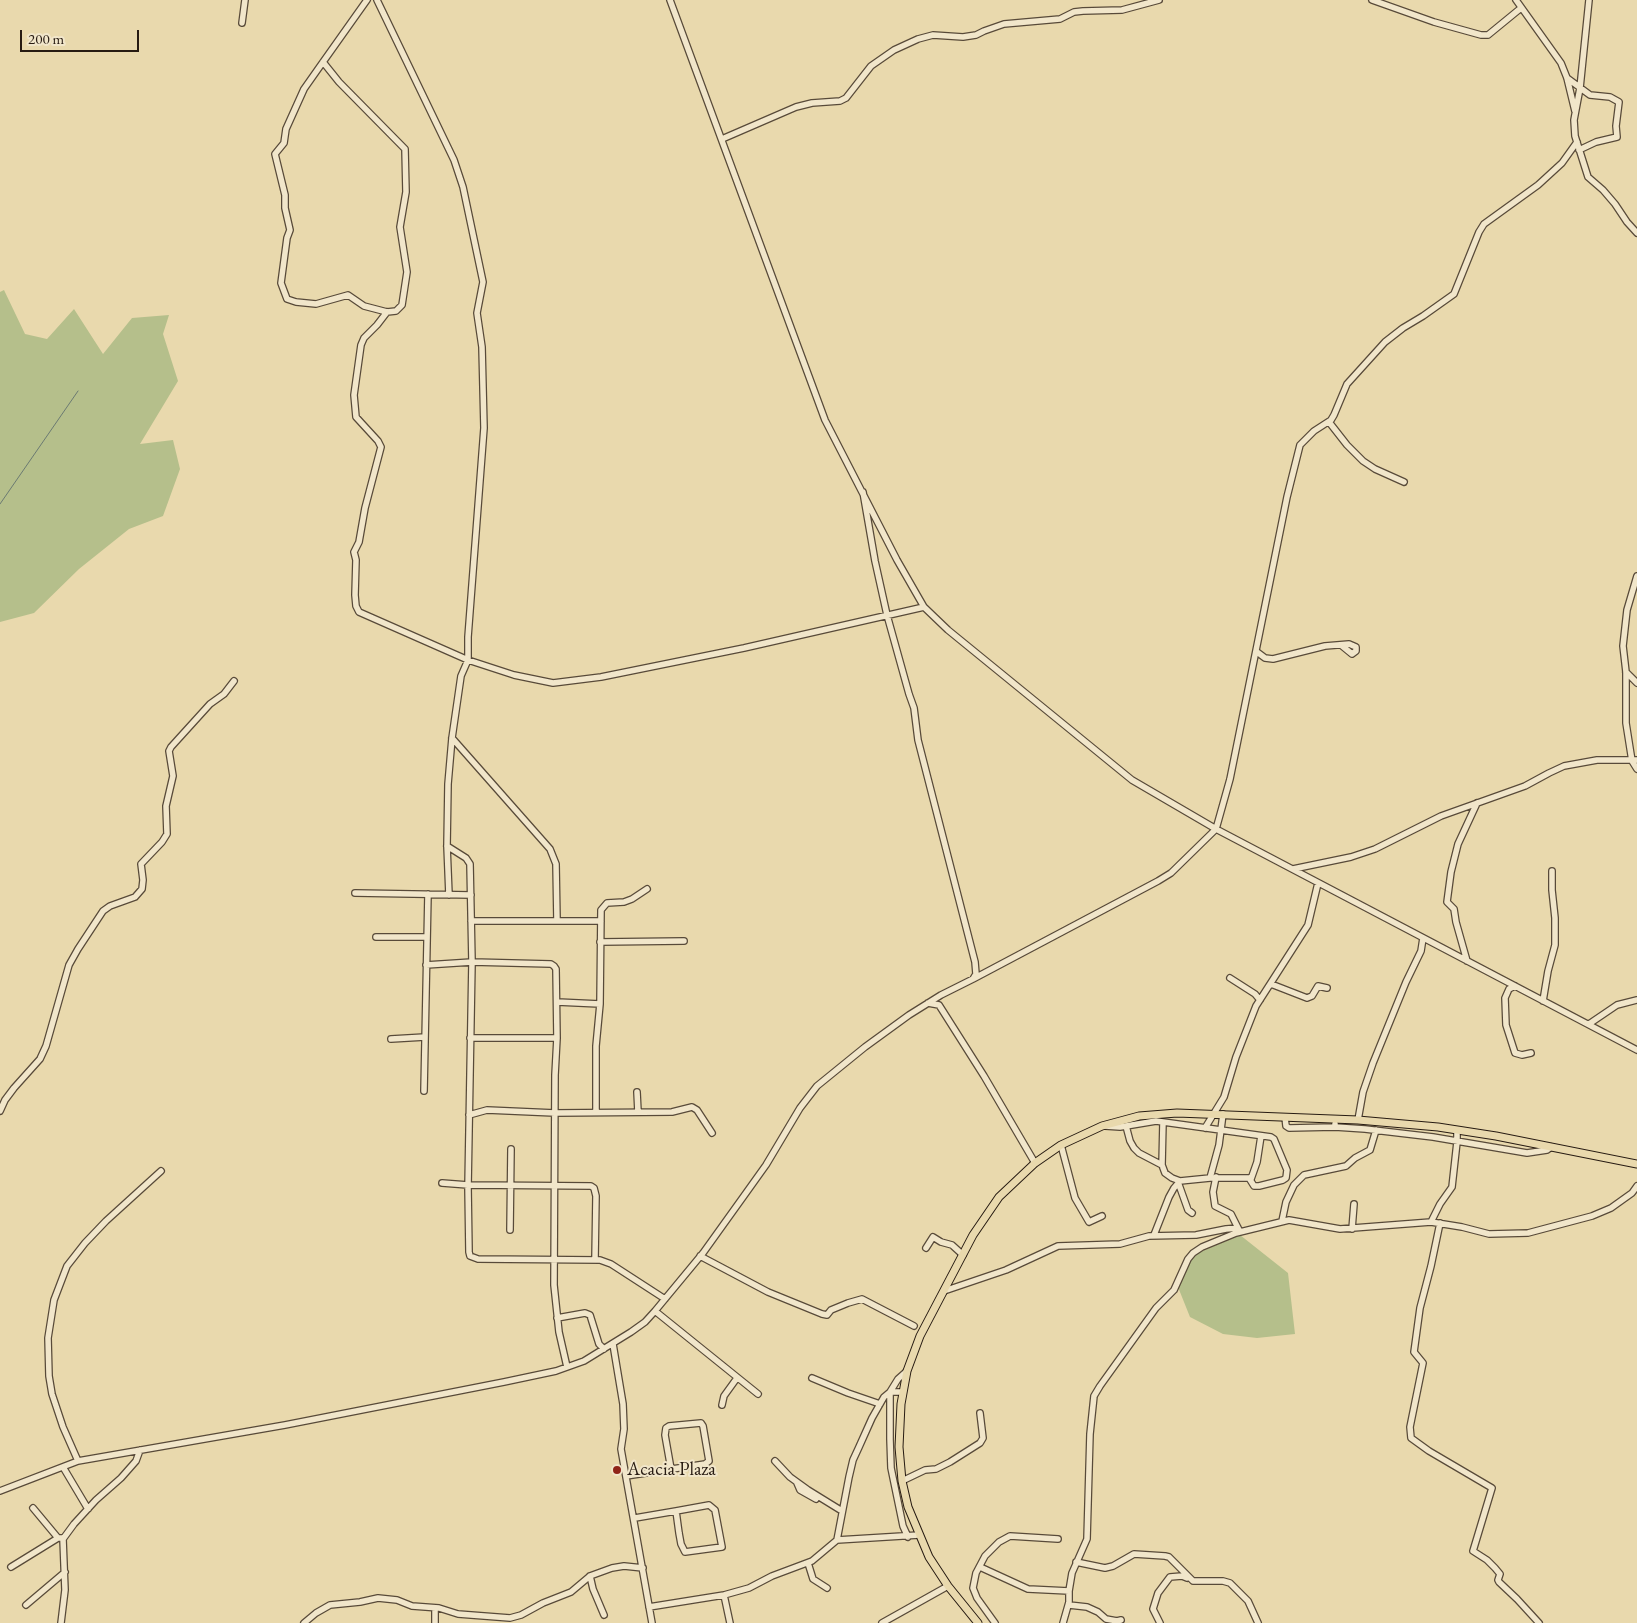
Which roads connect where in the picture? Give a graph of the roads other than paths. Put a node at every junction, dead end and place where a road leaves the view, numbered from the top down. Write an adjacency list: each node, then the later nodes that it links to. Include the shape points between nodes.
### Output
1 (245, 0): 10 (street)
2 (367, 0): 11 (street)
3 (377, 0): 28 (street, via 454,160 463,186 483,282 477,313 482,347 484,428)
4 (670, 0): 15 (street)
5 (1159, 0): 15 (street, via 1122,10 1082,11 1060,19 1004,24 976,35 933,35 918,39 871,66 846,98 796,107)
6 (1372, 0): 9 (street, via 1481,36 1488,35)
7 (1516, 0): 9 (street)
8 (1588, 0): 13 (street)
9 (1521, 8): 12 (street, via 1561,64)
10 (242, 23)
11 (323, 62): 19 (street, via 405,149 406,192 400,227 406,282 402,305); 19 (street, via 304,89 286,130 284,143 275,154 290,230 281,283 289,300 316,304 348,295 361,305)
12 (1567, 78): 13 (street); 14 (street)
13 (1580, 88): 14 (street); 17 (street, via 1590,95 1617,99 1620,106 1617,137)
14 (1575, 113): 16 (street)
15 (722, 139): 22 (street, via 825,420)
16 (1577, 142): 17 (street); 20 (street, via 1562,163 1538,185 1484,224 1454,294 1383,344 1347,384)
17 (1579, 150): 18 (street, via 1588,177 1603,190)
18 (1637, 233)
19 (387, 312): 28 (street, via 364,338 355,380 356,416 381,447 354,552 356,606 359,612)
20 (1329, 422): 21 (street, via 1363,461); 27 (street, via 1314,431 1298,449)
21 (1404, 482)
22 (863, 492): 24 (street, via 896,560); 25 (street)
23 (1637, 576): 29 (street, via 1624,628)
24 (924, 607): 25 (street); 36 (street, via 1118,770)
25 (886, 615): 28 (street, via 754,646 565,682 553,683 514,675); 58 (street, via 914,708 922,759 975,962)
26 (1341, 645): 27 (street, via 1272,659)
27 (1256, 652): 36 (street)
28 (468, 660): 32 (street, via 461,676)
29 (1626, 672): 31 (street); 33 (street, via 1625,717)
30 (234, 681): 79 (street, via 171,747 173,776 166,806 166,834 141,864 142,889 135,897 103,911 78,949 69,965 40,1059 14,1088)
31 (1637, 683)
32 (452, 738): 37 (street); 47 (street, via 550,849 556,864)
33 (1635, 761): 34 (street); 35 (street, via 1597,760 1564,766 1526,786)
34 (1637, 769)
35 (1476, 803): 38 (street, via 1441,816 1384,846); 54 (street, via 1460,837 1447,902 1454,910)
36 (1216, 829): 38 (street); 58 (street, via 1158,881)
37 (447, 846): 44 (street); 45 (street, via 470,864)
38 (1294, 869): 40 (street)
39 (1552, 871): 65 (street, via 1555,945)
40 (1318, 883): 51 (street); 59 (street, via 1308,925)
41 (646, 889): 48 (street, via 624,902 603,905)
42 (355, 893): 43 (street)
43 (428, 894): 44 (street); 49 (street)
44 (449, 895): 45 (street)
45 (471, 895): 46 (street)
46 (471, 921): 47 (street); 55 (street)
47 (557, 921): 48 (street)
48 (600, 921): 53 (street)
49 (427, 937): 50 (street); 56 (street)
50 (376, 938)
51 (1423, 938): 54 (street); 89 (street, via 1421,951 1373,1062)
52 (684, 941): 53 (street)
53 (600, 942): 68 (street)
54 (1467, 961): 60 (street)
55 (472, 962): 56 (street); 66 (street, via 551,964 556,969); 72 (street)
56 (426, 965): 71 (street)
57 (1230, 978): 63 (street)
58 (973, 979): 62 (street)
59 (1271, 984): 61 (street, via 1307,998 1318,986); 63 (street)
60 (1515, 986): 65 (street); 76 (street, via 1509,989 1505,998 1506,1025 1515,1053 1520,1056)
61 (1328, 988)
62 (941, 994): 67 (street); 69 (street)
63 (1260, 1000): 84 (street, via 1245,1033 1224,1097)
64 (1637, 1000): 70 (street, via 1616,1005)
65 (1543, 1001): 70 (street)
66 (556, 1002): 68 (street); 73 (street)
67 (928, 1003): 69 (street); 131 (street, via 883,1033 817,1086)
68 (600, 1004): 80 (street)
69 (939, 1005): 105 (street)
70 (1589, 1024): 75 (street)
71 (425, 1037): 74 (street); 77 (street)
72 (470, 1038): 73 (street); 86 (street)
73 (557, 1038): 82 (street)
74 (391, 1039)
75 (1637, 1050)
76 (1531, 1053)
77 (424, 1090)
78 (637, 1092): 81 (street)
79 (0, 1111)
80 (596, 1112): 81 (street); 82 (street)
81 (638, 1112): 99 (street, via 672,1112 692,1106)
82 (555, 1113): 86 (street, via 487,1110); 116 (street)
83 (1191, 1113): 84 (main road); 91 (main road, via 1144,1116); 93 (street)
84 (1213, 1114): 85 (main road); 94 (street)
85 (1223, 1114): 87 (main road); 98 (street)
86 (469, 1115): 114 (street)
87 (1285, 1117): 88 (main road); 95 (street, via 1289,1128)
88 (1335, 1119): 89 (main road); 95 (street)
89 (1358, 1120): 97 (main road)
90 (1163, 1122): 92 (street); 93 (street); 107 (street)
91 (1102, 1126): 92 (street); 102 (main road)
92 (1126, 1126): 107 (street, via 1134,1148)
93 (1191, 1126): 94 (street)
94 (1205, 1128): 98 (street)
95 (1335, 1128): 96 (street)
96 (1376, 1130): 101 (street); 117 (street, via 1370,1150 1346,1166 1304,1175)
97 (1457, 1130): 101 (street); 103 (main road)
98 (1221, 1131): 100 (street); 110 (street)
99 (712, 1133)
100 (1261, 1136): 108 (street, via 1273,1138); 111 (street, via 1258,1162)
101 (1457, 1142): 103 (street, via 1528,1153); 123 (street, via 1452,1188)
102 (1061, 1145): 105 (main road); 121 (street, via 1075,1198 1090,1222)
103 (1552, 1147): 106 (main road)
104 (511, 1149): 115 (street)
105 (1035, 1163): 130 (main road, via 999,1197)
106 (1637, 1164)
107 (1162, 1165): 112 (street, via 1165,1173)
108 (1287, 1170): 111 (street, via 1283,1180 1254,1186); 117 (street)
109 (162, 1171): 152 (street, via 85,1243 67,1266 54,1300 48,1338 49,1376 63,1427)
110 (1213, 1178): 111 (street); 112 (street); 127 (street, via 1215,1206 1231,1214)
111 (1251, 1180)
112 (1179, 1182): 120 (street, via 1188,1210); 128 (street, via 1169,1197)
113 (442, 1183): 114 (street)
114 (468, 1185): 115 (street); 132 (street, via 470,1256 478,1259)
115 (511, 1185): 116 (street); 126 (street)
116 (554, 1185): 132 (street); 133 (street, via 591,1186 596,1191)
117 (1294, 1185): 122 (street)
118 (1637, 1186): 124 (street, via 1611,1208 1540,1231 1489,1234)
119 (1354, 1204): 125 (street)
120 (1192, 1213)
121 (1102, 1216)
122 (1282, 1221): 125 (street); 127 (street)
123 (1431, 1222): 124 (street); 125 (street)
124 (1440, 1223): 204 (street, via 1420,1308 1414,1352 1423,1363 1410,1427 1412,1438 1492,1488 1474,1551 1495,1568 1500,1574 1499,1582)
125 (1352, 1229)
126 (510, 1230)
127 (1239, 1230): 128 (street, via 1226,1229 1192,1236); 171 (street, via 1190,1256 1174,1290 1156,1308 1094,1396 1087,1539)
128 (1154, 1235): 134 (street, via 1120,1244 1058,1246 1006,1270)
129 (926, 1248): 130 (street, via 933,1237)
130 (963, 1254): 134 (main road)
131 (700, 1256): 135 (street); 138 (street, via 768,1292 822,1314 827,1315 831,1310 862,1299)
132 (554, 1259): 133 (street); 137 (street)
133 (595, 1259): 135 (street, via 611,1264)
134 (944, 1291): 142 (main road, via 920,1336)
135 (665, 1299): 136 (street)
136 (655, 1311): 139 (street, via 645,1322); 143 (street)
137 (557, 1318): 140 (street, via 585,1313 590,1316 599,1344); 141 (street)
138 (914, 1326)
139 (612, 1344): 140 (street); 156 (street, via 623,1404 621,1449)
140 (604, 1349): 141 (street)
141 (567, 1367): 151 (street, via 538,1376)
142 (907, 1371): 145 (street, via 898,1378); 146 (main road)
143 (737, 1378): 147 (street); 149 (street, via 724,1396)
144 (812, 1378): 148 (street)
145 (890, 1392): 146 (street); 148 (street); 167 (street, via 891,1468)
146 (902, 1392): 158 (main road, via 899,1447)
147 (758, 1394)
148 (880, 1404): 163 (street, via 853,1460)
149 (722, 1405)
150 (980, 1413): 158 (street, via 983,1438 980,1443 936,1469 925,1470)
151 (140, 1450): 152 (street); 161 (street, via 126,1473)
152 (78, 1461): 154 (street)
153 (775, 1461): 157 (street)
154 (63, 1467): 159 (street); 161 (street)
155 (671, 1469): 155 (street, via 708,1461 701,1423 666,1428); 156 (street)
156 (626, 1476): 164 (street)
157 (796, 1481): 163 (street); 165 (street, via 800,1490 831,1508)
158 (902, 1481): 166 (main road)
159 (0, 1491)
160 (33, 1508): 168 (street)
161 (88, 1509): 168 (street)
162 (676, 1510): 162 (street, via 709,1505 715,1510 722,1547 685,1552); 164 (street)
163 (842, 1511): 165 (street)
164 (635, 1518): 175 (street)
165 (840, 1519): 170 (street)
166 (919, 1535): 167 (street); 179 (main road)
167 (908, 1537): 170 (street)
168 (61, 1538): 173 (street); 176 (street)
169 (1058, 1539): 174 (street, via 1004,1538 991,1549)
170 (838, 1540): 172 (street)
171 (1076, 1562): 178 (street, via 1106,1568 1134,1554 1164,1556 1169,1557); 181 (street)
172 (808, 1563): 180 (street, via 813,1579); 182 (street)
173 (11, 1567)
174 (980, 1567): 181 (street, via 1028,1589); 200 (street, via 973,1584 975,1593)
175 (643, 1568): 177 (street, via 624,1566); 186 (street)
176 (65, 1572): 183 (street); 191 (street)
177 (590, 1576): 188 (street); 189 (street, via 571,1592)
178 (1189, 1578): 202 (street, via 1170,1577 1162,1586 1153,1609); 203 (street, via 1198,1582 1230,1583 1248,1600)
179 (948, 1586): 198 (street); 199 (main road)
180 (827, 1588)
181 (1069, 1591): 184 (street)
182 (724, 1595): 186 (street); 197 (street)
183 (26, 1605)
184 (1069, 1605): 190 (street, via 1087,1607 1106,1619); 201 (street)
185 (435, 1608): 187 (street); 192 (street, via 378,1598 330,1605); 193 (street)
186 (649, 1608): 196 (street)
187 (478, 1615): 189 (street); 194 (street)
188 (604, 1615)
189 (519, 1616): 195 (street)
190 (1121, 1620)
191 (62, 1623)
192 (304, 1623)
193 (435, 1623)
194 (478, 1623)
195 (519, 1623)
196 (652, 1623)
197 (730, 1623)
198 (882, 1623)
199 (978, 1623)
200 (995, 1623)
201 (1063, 1623)
202 (1160, 1623)
203 (1258, 1623)
204 (1538, 1623)

